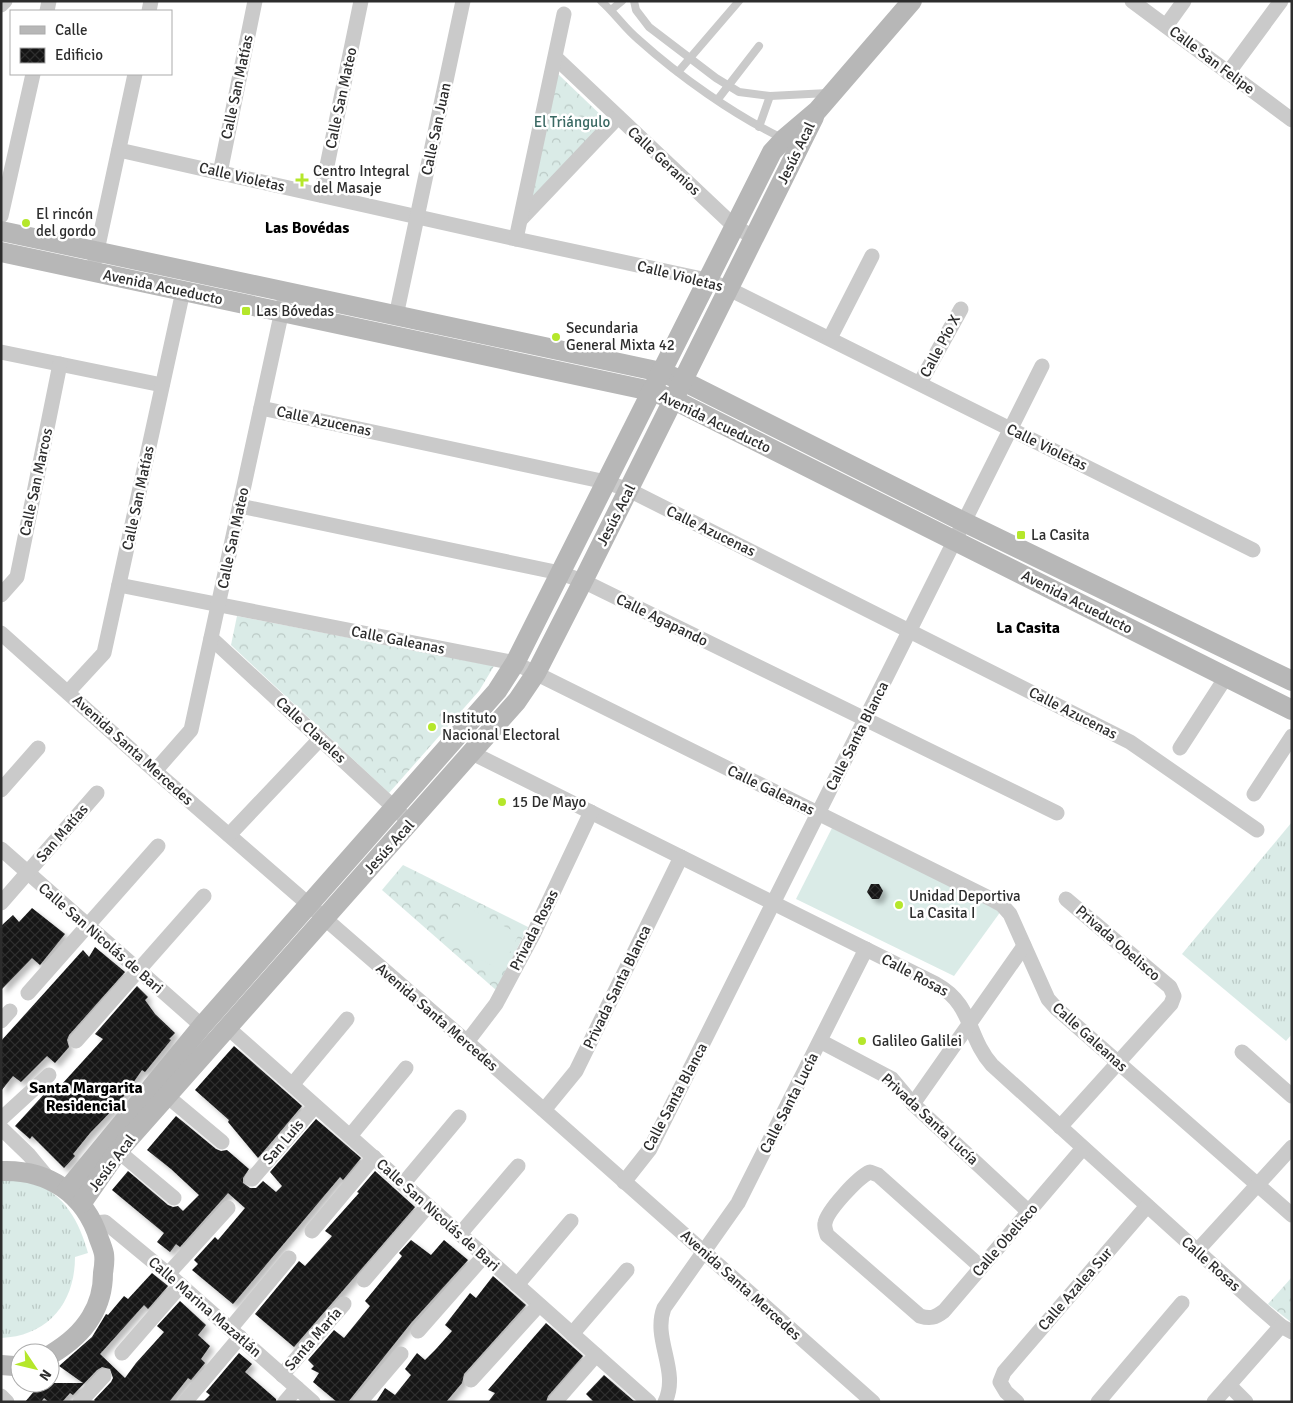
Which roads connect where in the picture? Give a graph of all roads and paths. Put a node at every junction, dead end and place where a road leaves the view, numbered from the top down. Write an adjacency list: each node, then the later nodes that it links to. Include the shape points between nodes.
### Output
1 (5, 1): 13 (street)
2 (255, 1): 36 (street, Calle San Matías)
3 (361, 1): 37 (street, Calle San Mateo)
4 (463, 1): 39 (street, Calle San Juan)
5 (602, 1): 14 (lane)
6 (622, 1): 14 (lane)
7 (634, 1): 17 (lane, via 636,10)
8 (739, 1): 21 (lane)
9 (912, 1): 27 (street)
10 (1132, 1): 16 (street, Calle San Felipe)
11 (1184, 1): 16 (street)
12 (1281, 1): 23 (street)
13 (1, 5)
14 (611, 10): 18 (lane)
15 (564, 14): 20 (street)
16 (1166, 26): 23 (street, Calle San Felipe)
17 (649, 27): 18 (lane); 21 (lane)
18 (637, 39): 22 (lane)
19 (759, 46): 26 (lane)
20 (556, 58): 31 (street, Calle Geranios); 40 (street)
21 (690, 58): 22 (lane); 26 (lane)
22 (678, 72): 29 (lane)
23 (1228, 73): 32 (street, Calle San Felipe)
24 (33, 75): 38 (street)
25 (135, 75): 35 (street)
26 (728, 85): 28 (lane, via 739,92); 29 (lane)
27 (833, 93): 28 (lane); 30 (street)
28 (770, 96): 33 (lane)
29 (718, 99): 33 (lane)
30 (817, 111): 34 (street, Jesús Acal); 43 (street, Jesús Acal)
31 (618, 117): 40 (street); 41 (street, Calle Geranios)
32 (1292, 119)
33 (759, 127): 34 (lane)
34 (784, 139): 41 (street, Jesús Acal, via 772,152)
35 (119, 150): 36 (street, Calle Violetas); 46 (street)
36 (220, 173): 37 (street, Calle Violetas)
37 (321, 195): 39 (street, Calle Violetas)
38 (1, 216)
39 (417, 217): 44 (street, Calle Violetas); 55 (street, Calle San Juan)
40 (521, 220): 44 (street)
41 (734, 226): 43 (street, Calle Geranios); 49 (street, Jesús Acal)
42 (1, 231): 46 (street, Avenida Acueducto)
43 (755, 238): 50 (street, Jesús Acal)
44 (516, 239): 49 (street, Calle Violetas)
45 (1, 252): 48 (street, Avenida Acueducto)
46 (97, 252): 48 (street); 52 (street, Avenida Acueducto)
47 (872, 256): 56 (street)
48 (92, 272): 51 (street, Avenida Acueducto)
49 (707, 280): 50 (street, Calle Violetas); 60 (street, Jesús Acal)
50 (730, 288): 56 (street, Calle Violetas); 61 (street, Jesús Acal)
51 (183, 291): 54 (street, Avenida Acueducto); 63 (street, Calle San Matías)
52 (286, 292): 54 (street, Calle San Mateo); 55 (street, Avenida Acueducto)
53 (961, 309): 62 (street, Calle Pío X)
54 (282, 313): 64 (street, Avenida Acueducto); 66 (street, Calle San Mateo)
55 (396, 316): 60 (street, Avenida Acueducto)
56 (830, 338): 62 (street, Calle Violetas)
57 (1, 352): 58 (street)
58 (60, 364): 63 (street); 77 (street, Calle San Marcos, via 17,577)
59 (1042, 366): 67 (street, Calle Santa Blanca)
60 (661, 372): 61 (street, Avenida Acueducto); 64 (street, Jesús Acal)
61 (683, 381): 65 (street, Jesús Acal); 71 (street, Avenida Acueducto)
62 (920, 384): 67 (street, Calle Violetas)
63 (162, 385): 76 (street, Calle San Matías)
64 (651, 391): 65 (street, Avenida Acueducto); 68 (street, Jesús Acal)
65 (674, 400): 69 (street, Jesús Acal); 72 (street, Avenida Acueducto)
66 (261, 408): 68 (street, Calle Azucenas); 70 (street, Calle San Mateo)
67 (1011, 429): 71 (street, Calle Santa Blanca); 73 (street, Calle Violetas)
68 (606, 482): 69 (street, Calle Azucenas); 74 (street, Jesús Acal)
69 (629, 490): 75 (street, Jesús Acal); 79 (street, Calle Azucenas)
70 (240, 506): 74 (street, Calle Agapando); 78 (street, Calle San Mateo)
71 (964, 522): 72 (street, Calle Santa Blanca); 85 (street, Avenida Acueducto)
72 (954, 541): 79 (street, Calle Santa Blanca); 84 (street, Avenida Acueducto)
73 (1253, 550)
74 (560, 573): 75 (street, Calle Agapando); 82 (street, Jesús Acal)
75 (582, 581): 83 (street, Jesús Acal); 88 (street, Calle Agapando)
76 (119, 586): 78 (street, Calle Galeanas); 86 (street, Calle San Matías, via 104,653)
77 (1, 595)
78 (218, 605): 81 (street, Calle San Mateo); 82 (street, Calle Galeanas)
79 (910, 630): 88 (street, Calle Santa Blanca); 103 (street, Calle Azucenas, via 1130,742)
80 (1, 633): 86 (street, Avenida Santa Mercedes)
81 (211, 638): 90 (street, Calle Claveles); 94 (street, Calle San Mateo, via 191,730)
82 (515, 663): 83 (street, Calle Galeanas); 98 (street, Jesús Acal, via 497,691)
83 (536, 673): 93 (street, Jesús Acal, via 517,701); 100 (street, Calle Galeanas)
84 (1226, 677): 87 (street, Avenida Acueducto); 92 (street)
85 (1292, 681)
86 (68, 692): 94 (street, Avenida Santa Mercedes)
87 (1292, 710)
88 (866, 718): 100 (street, Calle Santa Blanca); 101 (street, Calle Agapando)
89 (1292, 736): 97 (street)
90 (320, 739): 98 (street, Calle Claveles); 104 (street)
91 (38, 748): 95 (street)
92 (1180, 748)
93 (472, 753): 99 (street, Calle Rosas); 102 (street, Jesús Acal)
94 (155, 771): 104 (street, Avenida Santa Mercedes)
95 (1, 790)
96 (96, 793): 108 (street, San Matías)
97 (1254, 794)
98 (394, 808): 102 (street, Calle Claveles); 113 (street, Jesús Acal)
99 (591, 812): 107 (street, Calle Rosas); 126 (street, Privada Rosas, via 496,1004)
100 (818, 813): 112 (street, Calle Santa Blanca); 116 (street, Calle Galeanas, via 1002,905 1010,914)
101 (1057, 813)
102 (410, 823): 114 (street, Jesús Acal)
103 (1257, 830)
104 (229, 835): 113 (street, Avenida Santa Mercedes)
105 (158, 846): 115 (street)
106 (1, 849): 108 (street, Calle San Nicolás de Bari)
107 (681, 857): 112 (street, Calle Rosas); 136 (street, Privada Santa Blanca, via 576,1071)
108 (28, 873): 111 (street, San Matías); 115 (street, Calle San Nicolás de Bari)
109 (204, 896): 118 (street)
110 (1066, 899): 128 (street, Privada Obelisco, via 1170,987 1174,996 1171,1004)
111 (1, 903)
112 (773, 903): 117 (street, Calle Rosas); 151 (street, Calle Santa Blanca, via 650,1149)
113 (309, 905): 114 (street, Avenida Santa Mercedes); 122 (street, Jesús Acal)
114 (325, 919): 123 (street, Jesús Acal); 126 (street, Avenida Santa Mercedes)
115 (87, 925): 118 (street, Calle San Nicolás de Bari); 119 (street)
116 (1024, 946): 121 (street); 128 (street, Calle Galeanas, via 1048,999)
117 (866, 949): 121 (street, Calle Rosas, via 943,987 958,1000); 125 (street, Calle Santa Lucía)
118 (138, 970): 122 (street, Calle San Nicolás de Bari); 124 (street)
119 (28, 993)
120 (347, 1020): 131 (street)
121 (970, 1023): 134 (street); 139 (street, Calle Rosas, via 988,1060)
122 (202, 1026): 154 (street, Jesús Acal)
123 (228, 1028): 131 (street, Calle San Nicolás de Bari); 132 (street, Jesús Acal)
124 (76, 1041)
125 (820, 1041): 134 (street, Privada Santa Lucía, via 892,1079); 167 (street, Calle Santa Lucía, via 738,1203)
126 (467, 1042): 136 (street, Avenida Santa Mercedes)
127 (1242, 1052): 133 (street)
128 (1118, 1063): 139 (street); 153 (street, Calle Galeanas)
129 (406, 1068): 141 (street)
130 (49, 1075): 138 (street)
131 (292, 1085): 135 (street, Calle San Nicolás de Bari)
132 (167, 1096): 142 (street); 145 (street, Jesús Acal)
133 (1292, 1096)
134 (913, 1104): 160 (street, Privada Santa Lucía)
135 (315, 1106): 141 (street, Calle San Nicolás de Bari); 150 (street, San Luis)
136 (544, 1110): 151 (street, Avenida Santa Mercedes)
137 (459, 1117): 152 (street)
138 (1, 1120)
139 (1060, 1127): 144 (street, Calle Rosas)
140 (1, 1128): 149 (street)
141 (350, 1136): 146 (street, Calle San Nicolás de Bari)
142 (222, 1142)
143 (1292, 1146): 153 (street)
144 (1083, 1148): 158 (street, Calle Rosas); 160 (street, Calle Obelisco)
145 (118, 1151): 155 (street); 156 (street, Jesús Acal)
146 (374, 1158): 152 (street, Calle San Nicolás de Bari); 164 (street)
147 (518, 1166): 165 (street)
148 (1, 1170): 149 (street, via 19,1170)
149 (48, 1178): 154 (street)
150 (252, 1179)
151 (624, 1182): 167 (street, Avenida Santa Mercedes)
152 (403, 1184): 157 (street, Calle San Nicolás de Bari)
153 (1257, 1184): 161 (street, Calle Galeanas); 166 (street)
154 (67, 1190): 156 (street)
155 (174, 1198)
156 (81, 1204): 163 (street)
157 (428, 1206): 165 (street, Calle San Nicolás de Bari); 173 (street)
158 (1147, 1206): 166 (street, Calle Rosas); 203 (street, Calle Azalea Sur, via 1004,1372 1000,1382)
159 (228, 1208): 172 (street)
160 (1029, 1212): 170 (street, Calle Obelisco)
161 (1292, 1215)
162 (571, 1221): 175 (street)
163 (94, 1223): 172 (street, Calle Marina Mazatlán, via 105,1222); 183 (street, via 104,1254 103,1286 92,1316 72,1341)
164 (312, 1231)
165 (460, 1234): 168 (street, Calle San Nicolás de Bari)
166 (1197, 1251): 179 (street, Calle Rosas)
167 (704, 1253): 201 (street, Calle Santa Lucía, via 660,1317 670,1385); 202 (street, Avenida Santa Mercedes)
168 (484, 1256): 175 (street, Calle San Nicolás de Bari); 180 (street)
169 (289, 1258): 181 (street)
170 (981, 1267): 170 (street, Calle Obelisco, via 878,1175 870,1172 861,1176 838,1202 824,1225 827,1235 920,1316 937,1317)
171 (628, 1270): 182 (street)
172 (168, 1274): 174 (street, Calle Marina Mazatlán)
173 (364, 1280)
174 (181, 1285): 181 (street, Calle Marina Mazatlán); 184 (street)
175 (517, 1285): 178 (street, Calle San Nicolás de Bari)
176 (1182, 1303): 204 (street)
177 (344, 1304): 187 (street, Santa María)
178 (539, 1304): 182 (street, Calle San Nicolás de Bari); 189 (street)
179 (1287, 1329): 190 (street)
180 (418, 1331)
181 (235, 1333): 187 (street, Calle Marina Mazatlán); 195 (street)
182 (572, 1334): 186 (street, Calle San Nicolás de Bari)
183 (60, 1349)
184 (122, 1353)
185 (401, 1354): 198 (street)
186 (596, 1355): 199 (street); 200 (street, Calle San Nicolás de Bari)
187 (282, 1375): 191 (street, Calle Marina Mazatlán)
188 (104, 1376): 194 (street)
189 (471, 1380)
190 (1229, 1385): 205 (street); 206 (street)
191 (297, 1388): 196 (street); 197 (street, Calle Marina Mazatlán)
192 (1, 1396): 193 (street)
193 (7, 1402)
194 (80, 1402)
195 (185, 1402)
196 (285, 1402)
197 (313, 1402)
198 (360, 1402)
199 (556, 1402)
200 (649, 1402)
201 (665, 1402)
202 (873, 1402)
203 (1017, 1402)
204 (1098, 1402)
205 (1214, 1402)
206 (1246, 1402)

